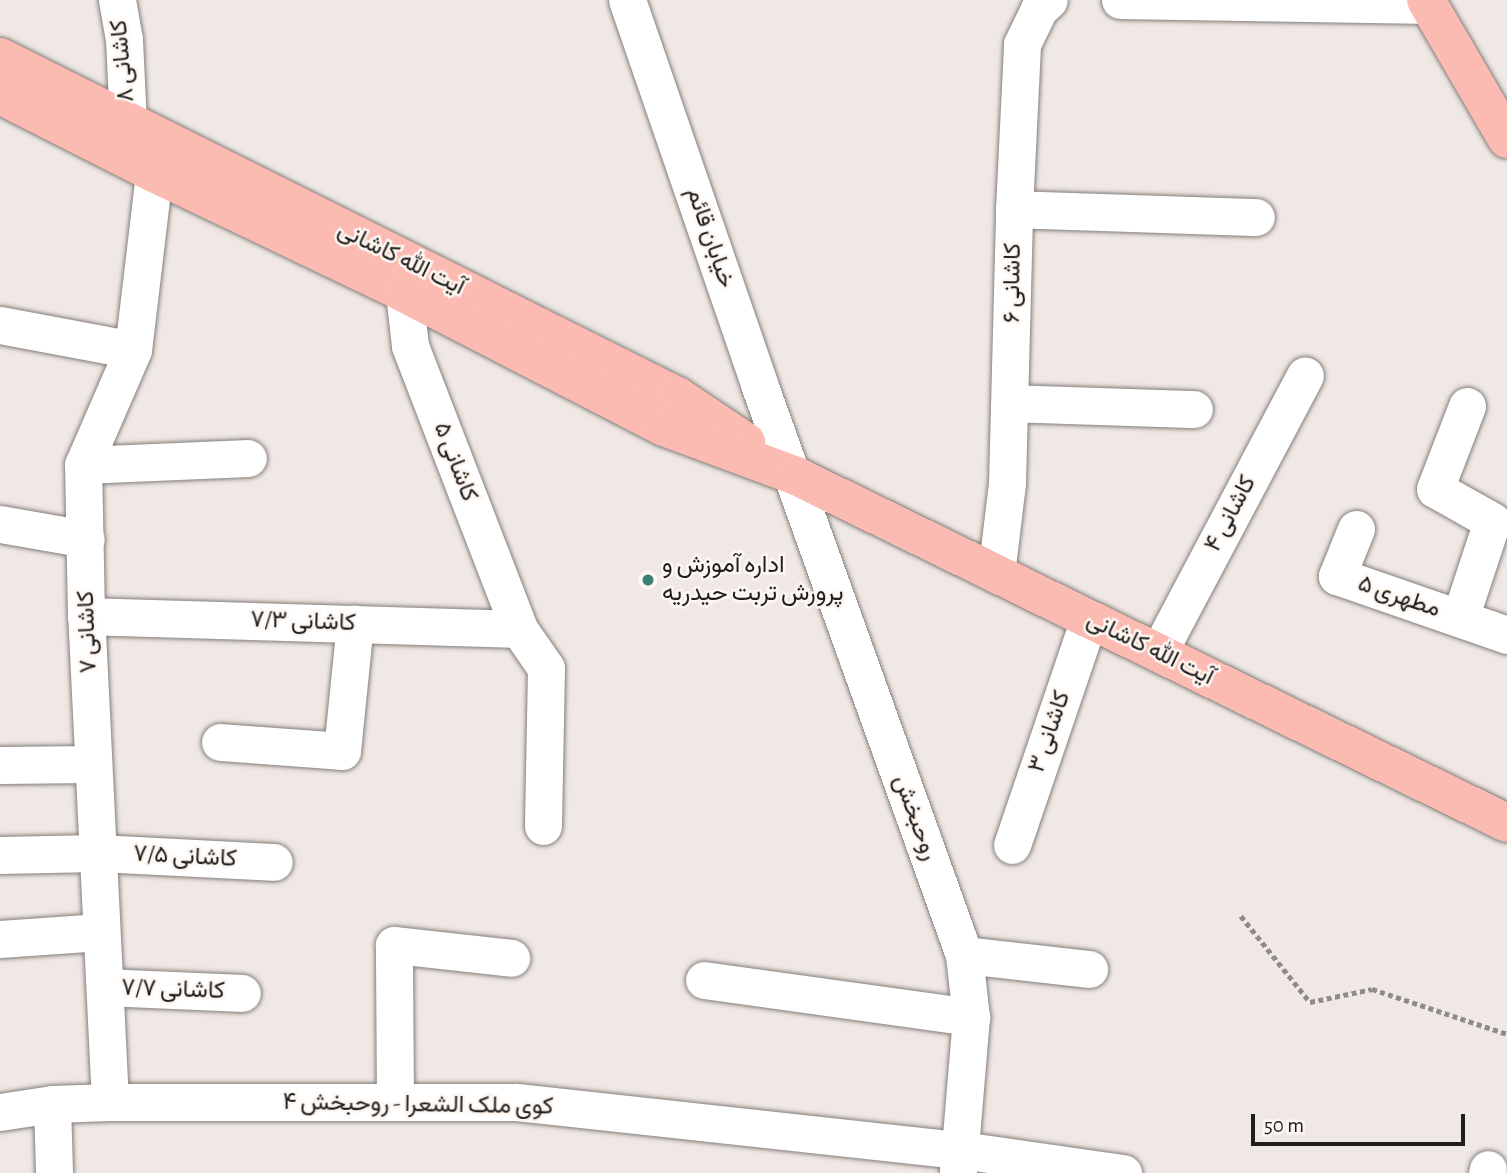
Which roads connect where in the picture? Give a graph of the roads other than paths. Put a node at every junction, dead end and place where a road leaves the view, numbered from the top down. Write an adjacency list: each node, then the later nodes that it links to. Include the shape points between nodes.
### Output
1 (117, 0): 8 (street, کاشانی ۸)
2 (627, 0): 22 (street, خیابان قائم)
3 (1049, 0): 11 (street, کاشانی ۶, via 1039,9 1023,44)
4 (1120, 0): 5 (street)
5 (1427, 3): 9 (main road)
6 (0, 57): 8 (main road, آیت الله کاشانی)
7 (0, 95): 10 (main road, آیت الله کاشانی)
8 (128, 123): 22 (main road, آیت الله کاشانی, via 679,397)
9 (1507, 139)
10 (154, 173): 13 (main road, آیت الله کاشانی); 15 (street, کاشانی ۷)
11 (1014, 209): 12 (street); 17 (street, کاشانی ۶)
12 (1256, 216)
13 (404, 292): 22 (main road, آیت الله کاشانی, via 664,428); 31 (street, کاشانی ۵, via 410,346)
14 (0, 325): 15 (street)
15 (133, 350): 21 (street, کاشانی ۷)
16 (1305, 375): 33 (street, کاشانی ۴)
17 (1010, 403): 19 (street); 26 (street, کاشانی ۶, via 1007,483)
18 (1467, 406): 28 (street, via 1434,489 1492,521)
19 (1194, 409)
20 (247, 458): 21 (street)
21 (83, 465): 25 (street, کاشانی ۷)
22 (793, 475): 26 (main road, آیت الله کاشانی); 45 (street, روحبخش)
23 (0, 524): 25 (street)
24 (1356, 529): 28 (street, مطهری ۵, via 1337,576)
25 (86, 539): 27 (street, کاشانی ۷)
26 (996, 574): 29 (main road, آیت الله کاشانی)
27 (86, 616): 30 (street, کاشانی ۷/۳); 35 (street, کاشانی ۷)
28 (1460, 618): 32 (street, مطهری ۵)
29 (1089, 619): 33 (main road, آیت الله کاشانی); 39 (street, کاشانی ۳)
30 (355, 624): 31 (street, کاشانی ۷/۳); 34 (street, via 342,751)
31 (519, 629): 38 (street, کاشانی ۵, via 546,668)
32 (1507, 635)
33 (1158, 653): 37 (main road, آیت الله کاشانی)
34 (220, 742)
35 (93, 764): 36 (street); 40 (street, کاشانی ۷)
36 (0, 765)
37 (1507, 823)
38 (543, 827)
39 (1012, 845)
40 (96, 853): 41 (street, کاشانی ۷/۵); 42 (street, کاشانی ۷/۵); 43 (street, کاشانی ۷)
41 (0, 855)
42 (274, 862)
43 (101, 932): 44 (street); 49 (street, کاشانی ۷)
44 (0, 939)
45 (964, 955): 47 (street); 51 (street, روحبخش)
46 (511, 958): 53 (street, via 394,945)
47 (1089, 969)
48 (704, 980): 51 (street)
49 (105, 987): 50 (street, کاشانی ۷/۷); 52 (street, کاشانی ۷)
50 (242, 993)
51 (971, 1017): 56 (street, روحبخش)
52 (110, 1102): 53 (street, کوی ملک الشعرا - روحبخش ۴); 54 (street, کوی ملک الشعرا - روحبخش ۴)
53 (395, 1102): 56 (street, کوی ملک الشعرا - روحبخش ۴, via 517,1102)
54 (52, 1104): 55 (street, کوی ملک الشعرا - روحبخش ۴); 57 (street)
55 (0, 1112)
56 (959, 1162): 58 (street, کوی ملک الشعرا - روحبخش ۴)
57 (54, 1173)
58 (1124, 1173)

